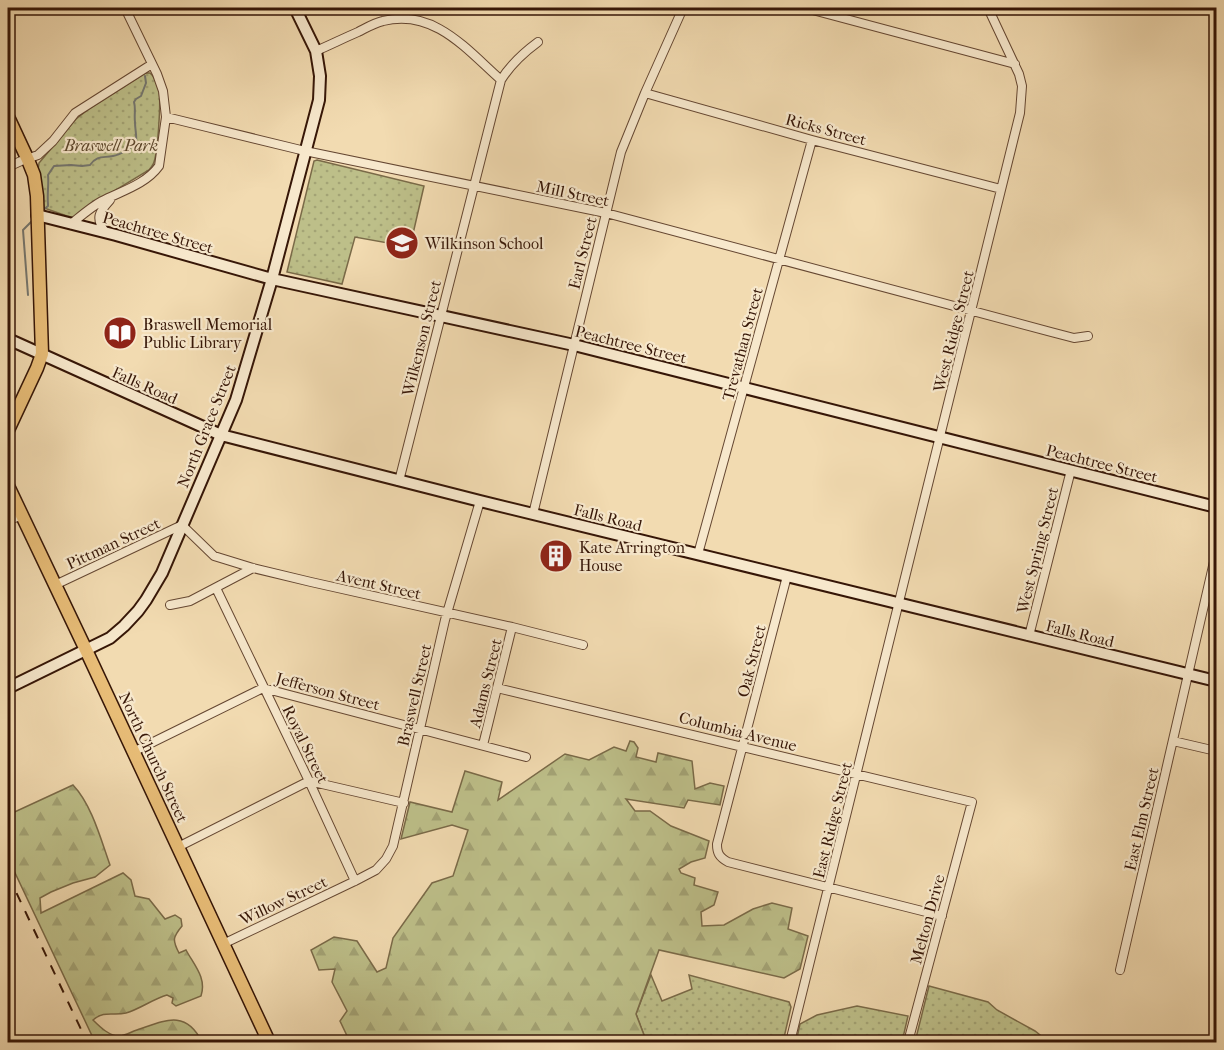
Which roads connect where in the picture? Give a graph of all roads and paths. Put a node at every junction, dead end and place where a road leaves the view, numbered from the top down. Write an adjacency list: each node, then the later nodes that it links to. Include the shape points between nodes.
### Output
1 (19, 8): 7 (street)
2 (125, 8): 10 (street)
3 (295, 8): 9 (main road, North Grace Street)
4 (682, 8): 13 (street, Earl Street)
5 (805, 8): 11 (street)
6 (988, 8): 11 (street, West Ridge Street)
7 (8, 13)
8 (538, 42): 12 (street, Wilkenson Street, via 516,59)
9 (316, 51): 12 (street, via 383,21 417,20 451,35); 17 (main road, North Grace Street, via 319,99)
10 (152, 64): 15 (street, via 163,91); 18 (street, via 75,113 46,148)
11 (1015, 64): 21 (street, West Ridge Street, via 1022,98)
12 (501, 80): 20 (street, Wilkenson Street)
13 (645, 93): 16 (street, Ricks Street); 23 (street, Earl Street, via 621,152)
14 (8, 117): 18 (main road)
15 (166, 117): 17 (street, Mill Street); 22 (street, via 159,166 146,179)
16 (812, 140): 21 (street, Ricks Street); 27 (street, Trevathan Street)
17 (305, 151): 20 (street, Mill Street); 28 (main road, North Grace Street)
18 (28, 160): 19 (street); 24 (main road, via 34,175)
19 (8, 167)
20 (474, 186): 23 (street, Mill Street); 30 (street, Wilkenson Street)
21 (1001, 189): 29 (street, West Ridge Street)
22 (114, 196): 25 (street); 26 (street, via 99,215)
23 (606, 213): 27 (street, Mill Street); 33 (street, Earl Street)
24 (37, 215): 25 (main road, Peachtree Street); 34 (main road)
25 (71, 224): 26 (main road, Peachtree Street)
26 (105, 232): 28 (main road, Peachtree Street)
27 (779, 260): 29 (street, Mill Street); 35 (street, Trevathan Street)
28 (272, 279): 30 (main road, Peachtree Street); 37 (main road, North Grace Street, via 236,400)
29 (971, 311): 31 (street, Mill Street, via 1074,338); 38 (street, West Ridge Street)
30 (441, 316): 33 (main road, Peachtree Street); 40 (street, Wilkenson Street)
31 (1088, 336)
32 (8, 339): 34 (main road, Falls Road)
33 (574, 345): 35 (main road, Peachtree Street); 44 (street, Earl Street)
34 (42, 354): 36 (main road); 37 (main road, Falls Road)
35 (744, 388): 38 (main road, Peachtree Street); 49 (street, Trevathan Street)
36 (8, 430)
37 (221, 435): 40 (main road, Falls Road); 47 (main road, North Grace Street)
38 (940, 438): 39 (main road, Peachtree Street); 54 (street, West Ridge Street)
39 (1071, 470): 43 (main road, Peachtree Street); 58 (street, West Spring Street)
40 (399, 481): 42 (main road, Falls Road)
41 (8, 486): 45 (main road, North Church Street)
42 (480, 501): 44 (main road, Falls Road); 56 (street, Braswell Street)
43 (1216, 507)
44 (533, 514): 49 (main road, Falls Road)
45 (21, 515): 46 (street); 52 (main road, North Church Street)
46 (8, 521)
47 (182, 525): 50 (street, Avent Street, via 214,556); 52 (street, Pittman Street); 60 (main road, North Grace Street, via 147,600 110,638)
48 (1216, 553): 61 (street, East Elm Street)
49 (698, 554): 51 (main road, Falls Road)
50 (253, 568): 53 (street); 56 (street, Avent Street)
51 (787, 576): 54 (main road, Falls Road); 69 (street, Oak Street)
52 (56, 585): 60 (main road, North Church Street)
53 (216, 588): 55 (street, via 190,601); 65 (street, Royal Street)
54 (899, 604): 58 (main road, Falls Road); 73 (street, East Ridge Street)
55 (170, 605)
56 (447, 613): 57 (street, Avent Street); 66 (street, Braswell Street)
57 (512, 627): 59 (street, Avent Street); 63 (street, Adams Street)
58 (1029, 636): 61 (main road, Falls Road)
59 (583, 645)
60 (86, 650): 64 (main road, North Grace Street); 71 (main road, North Church Street)
61 (1188, 675): 62 (main road, Falls Road); 67 (street, East Elm Street)
62 (1216, 681)
63 (497, 687): 68 (street, Adams Street); 69 (street, Columbia Avenue)
64 (8, 688)
65 (263, 688): 66 (street, Jefferson Street); 71 (street, Jefferson Street); 74 (street, Royal Street)
66 (419, 730): 68 (street, Jefferson Street); 75 (street, Braswell Street)
67 (1173, 741): 70 (street); 82 (street, East Elm Street)
68 (483, 746): 72 (street, Jefferson Street)
69 (743, 747): 73 (street, Columbia Avenue); 79 (street, Oak Street, via 717,844 720,857)
70 (1216, 751)
71 (133, 752): 77 (main road, North Church Street)
72 (526, 757)
73 (857, 774): 76 (street, Columbia Avenue); 79 (street, East Ridge Street)
74 (309, 782): 75 (street); 77 (street); 78 (street, Royal Street)
75 (404, 802): 78 (street, Braswell Street, via 386,859 376,870)
76 (972, 802): 80 (street, Melton Drive)
77 (178, 847): 81 (main road, North Church Street)
78 (355, 881): 81 (street, Willow Street)
79 (829, 887): 80 (street); 84 (street, East Ridge Street)
80 (942, 916): 85 (street, Melton Drive)
81 (223, 944): 83 (main road, North Church Street)
82 (1120, 970)
83 (264, 1040)
84 (790, 1042)
85 (908, 1042)

